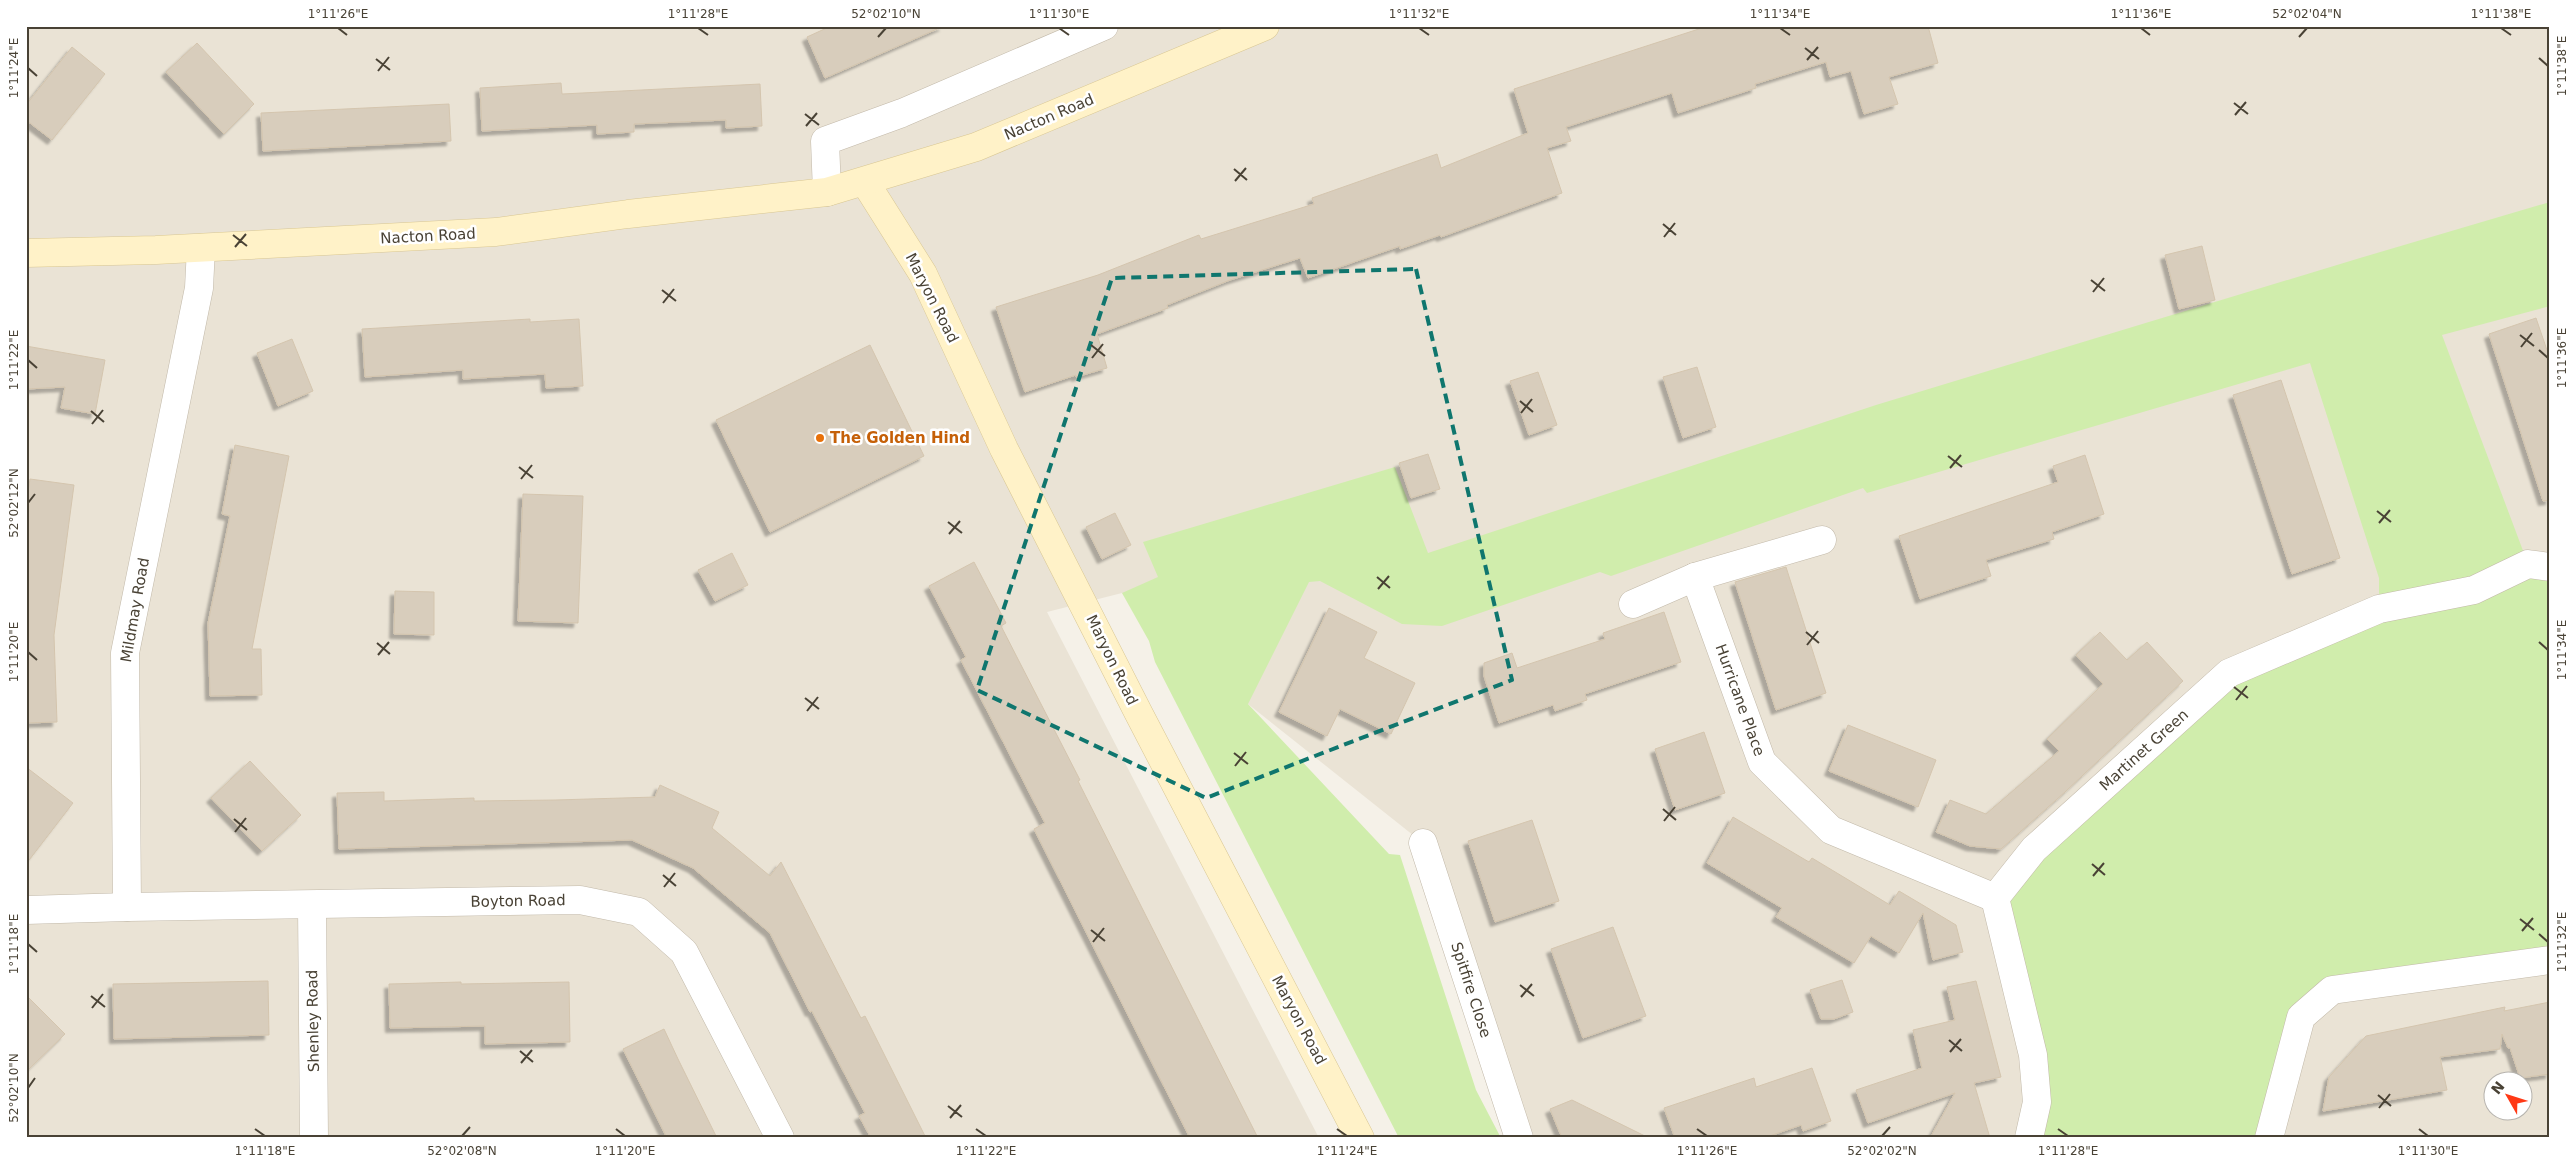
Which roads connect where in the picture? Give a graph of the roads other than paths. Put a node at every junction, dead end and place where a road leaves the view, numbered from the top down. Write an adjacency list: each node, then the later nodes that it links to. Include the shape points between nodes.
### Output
1 (1104, 26): 4 (street, via 902,113 825,141)
2 (1265, 26): 3 (street, Nacton Road, via 976,147)
3 (865, 182): 4 (street, Nacton Road); 19 (street, Maryon Road, via 923,274 1004,449)
4 (827, 192): 5 (street, Nacton Road, via 496,232)
5 (201, 248): 6 (street, Nacton Road); 14 (street, Mildmay Road, via 199,288 125,653)
6 (26, 253)
7 (1822, 540): 9 (street)
8 (2550, 566): 12 (street, Martinet Green, via 2528,564 2474,590 2379,609 2229,673 2034,849)
9 (1695, 578): 10 (street); 12 (street, Hurricane Place, via 1762,762 1831,830)
10 (1633, 604)
11 (1423, 843): 20 (street, Spitfire Close)
12 (1995, 898): 21 (street, via 2033,1054 2037,1102)
13 (312, 905): 14 (street, Boyton Road); 17 (street, Shenley Road); 18 (street, Boyton Road, via 580,900 639,912 684,952)
14 (127, 907): 15 (street)
15 (26, 910)
16 (2550, 960): 22 (street, via 2332,990 2301,1017)
17 (314, 1138)
18 (780, 1138)
19 (1360, 1138)
20 (1519, 1138)
21 (2029, 1138)
22 (2269, 1138)

